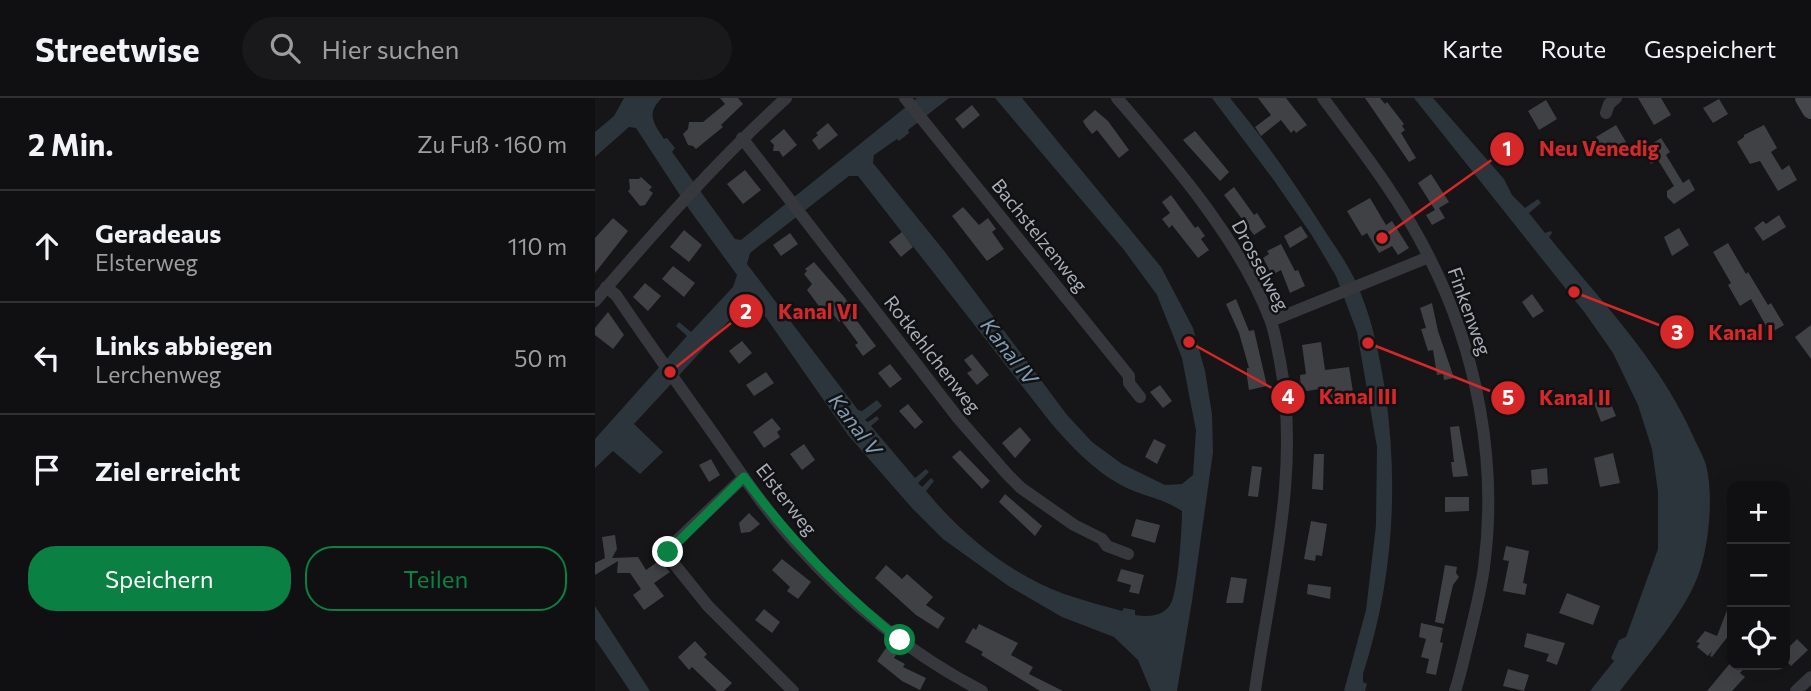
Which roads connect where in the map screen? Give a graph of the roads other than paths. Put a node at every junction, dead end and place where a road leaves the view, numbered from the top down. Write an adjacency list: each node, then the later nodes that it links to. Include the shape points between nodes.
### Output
1 (786, 98): 9 (street)
2 (1117, 98): 13 (street, Drosselweg, via 1225,235)
3 (1323, 98): 10 (street, Finkenweg, via 1378,173)
4 (1616, 98): 8 (street)
5 (1804, 98): 7 (main road)
6 (907, 99): 14 (street, Bachstelzenweg, via 1129,376)
7 (1811, 110)
8 (1606, 113)
9 (742, 138): 11 (street); 16 (street, Rotkehlchenweg, via 958,418 1007,474 1074,525)
10 (1429, 257): 13 (street); 21 (street, Finkenweg, via 1454,315 1474,381 1489,498 1483,572)
11 (606, 288): 12 (street); 15 (street, Elsterweg, via 616,295)
12 (595, 301)
13 (1271, 321): 20 (street, Drosselweg, via 1287,414 1288,465)
14 (1140, 397)
15 (744, 477): 18 (street, via 667,555 708,607); 19 (street, Elsterweg, via 797,545 841,590 900,640)
16 (1128, 554)
17 (1811, 677): 22 (street)
18 (793, 691)
19 (982, 691)
20 (1255, 691)
21 (1455, 691)
22 (1796, 691)

